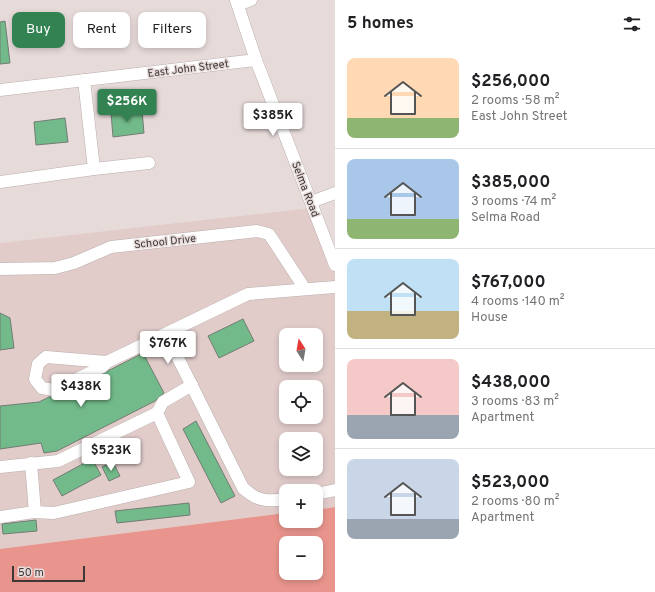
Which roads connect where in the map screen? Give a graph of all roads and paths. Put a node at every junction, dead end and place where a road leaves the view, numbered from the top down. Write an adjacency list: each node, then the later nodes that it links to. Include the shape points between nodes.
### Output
1 (251, 0): 2 (street)
2 (237, 2): 3 (street, Selma Road)
3 (256, 60): 4 (street, East John Street); 10 (street, Selma Road)
4 (84, 80): 5 (street, East John Street); 7 (street)
5 (0, 90)
6 (148, 163): 7 (street)
7 (94, 169): 8 (street)
8 (0, 182)
9 (335, 193): 10 (street)
10 (311, 202): 11 (street, Selma Road)
11 (335, 265)
12 (0, 269): 14 (street, School Drive, via 55,268 111,247 257,231 269,234)
13 (335, 287): 14 (street)
14 (305, 289): 15 (street, via 248,294)
15 (166, 334): 16 (street); 17 (street)
16 (107, 362): 16 (street, via 46,357 38,364 35,379 42,388 54,390 102,367)
17 (192, 385): 18 (street, via 163,402); 23 (street, via 243,488 253,497)
18 (158, 413): 19 (street, via 76,454 58,461); 24 (street, via 189,482 54,513)
19 (32, 463): 20 (street); 24 (street)
20 (0, 467)
21 (335, 490): 22 (street)
22 (323, 493)
23 (279, 499)
24 (35, 512): 25 (street)
25 (0, 517)

